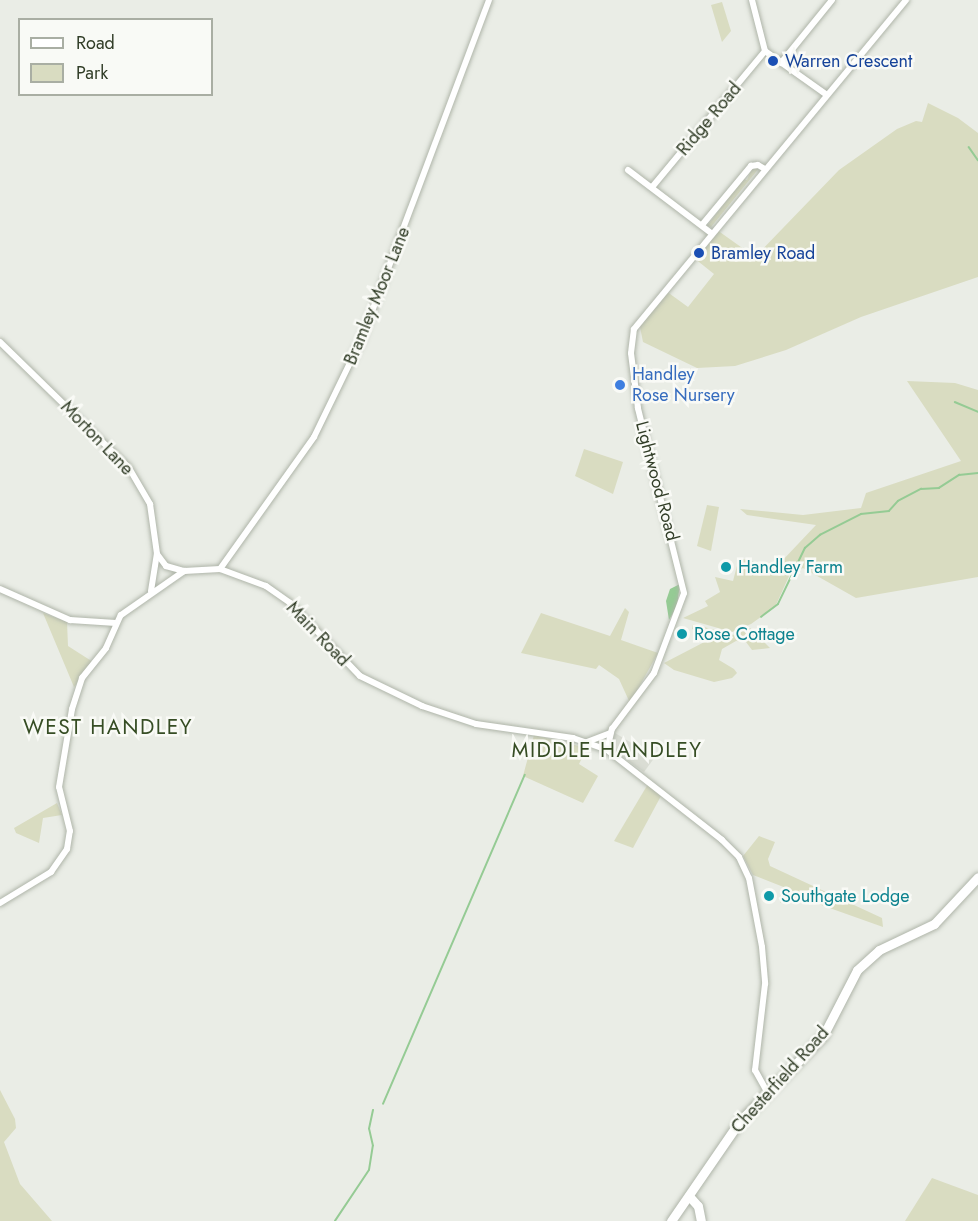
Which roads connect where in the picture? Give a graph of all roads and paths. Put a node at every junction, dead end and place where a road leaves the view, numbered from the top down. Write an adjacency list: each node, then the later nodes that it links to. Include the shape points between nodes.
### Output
1 (489, 0): 15 (street, Bramley Moor Lane, via 363,338 314,437)
2 (752, 0): 5 (street)
3 (832, 0): 6 (street)
4 (906, 0): 7 (street, Lightwood Road)
5 (765, 51): 6 (street); 10 (street, Ridge Road)
6 (781, 63): 7 (street)
7 (826, 95): 8 (street, Lightwood Road)
8 (765, 169): 11 (street, via 751,166); 12 (street, Lightwood Road)
9 (628, 170): 10 (street)
10 (653, 186): 11 (street)
11 (702, 225): 12 (street)
12 (711, 233): 20 (street, Lightwood Road, via 639,320 632,340 632,369 645,447 681,569 684,593 654,673)
13 (0, 342): 14 (street, Morton Lane, via 129,468 150,504)
14 (157, 554): 16 (street, via 166,566); 18 (street, Morton Lane)
15 (220, 569): 16 (street, Main Road); 21 (street, Main Road, via 249,578 280,595 342,662 387,691 476,724)
16 (184, 571): 18 (street, Main Road)
17 (0, 590): 19 (street, via 70,620)
18 (151, 591): 19 (street, Main Road)
19 (116, 623): 24 (street, Main Road, via 106,648 78,687 72,709 59,787 70,831 67,849 51,872)
20 (610, 733): 21 (street); 22 (street, Lightwood Road)
21 (586, 742): 22 (street, Main Road)
22 (607, 750): 25 (street, Main Road, via 722,840 744,866 764,969 755,1070)
23 (978, 877): 25 (main road, Chesterfield Road, via 934,924 867,959 857,970 823,1036)
24 (0, 903)
25 (767, 1092): 26 (main road, Chesterfield Road, via 739,1122)
26 (689, 1196): 27 (main road, Chesterfield Road); 28 (main road, via 698,1206)
27 (671, 1221)
28 (701, 1221)

